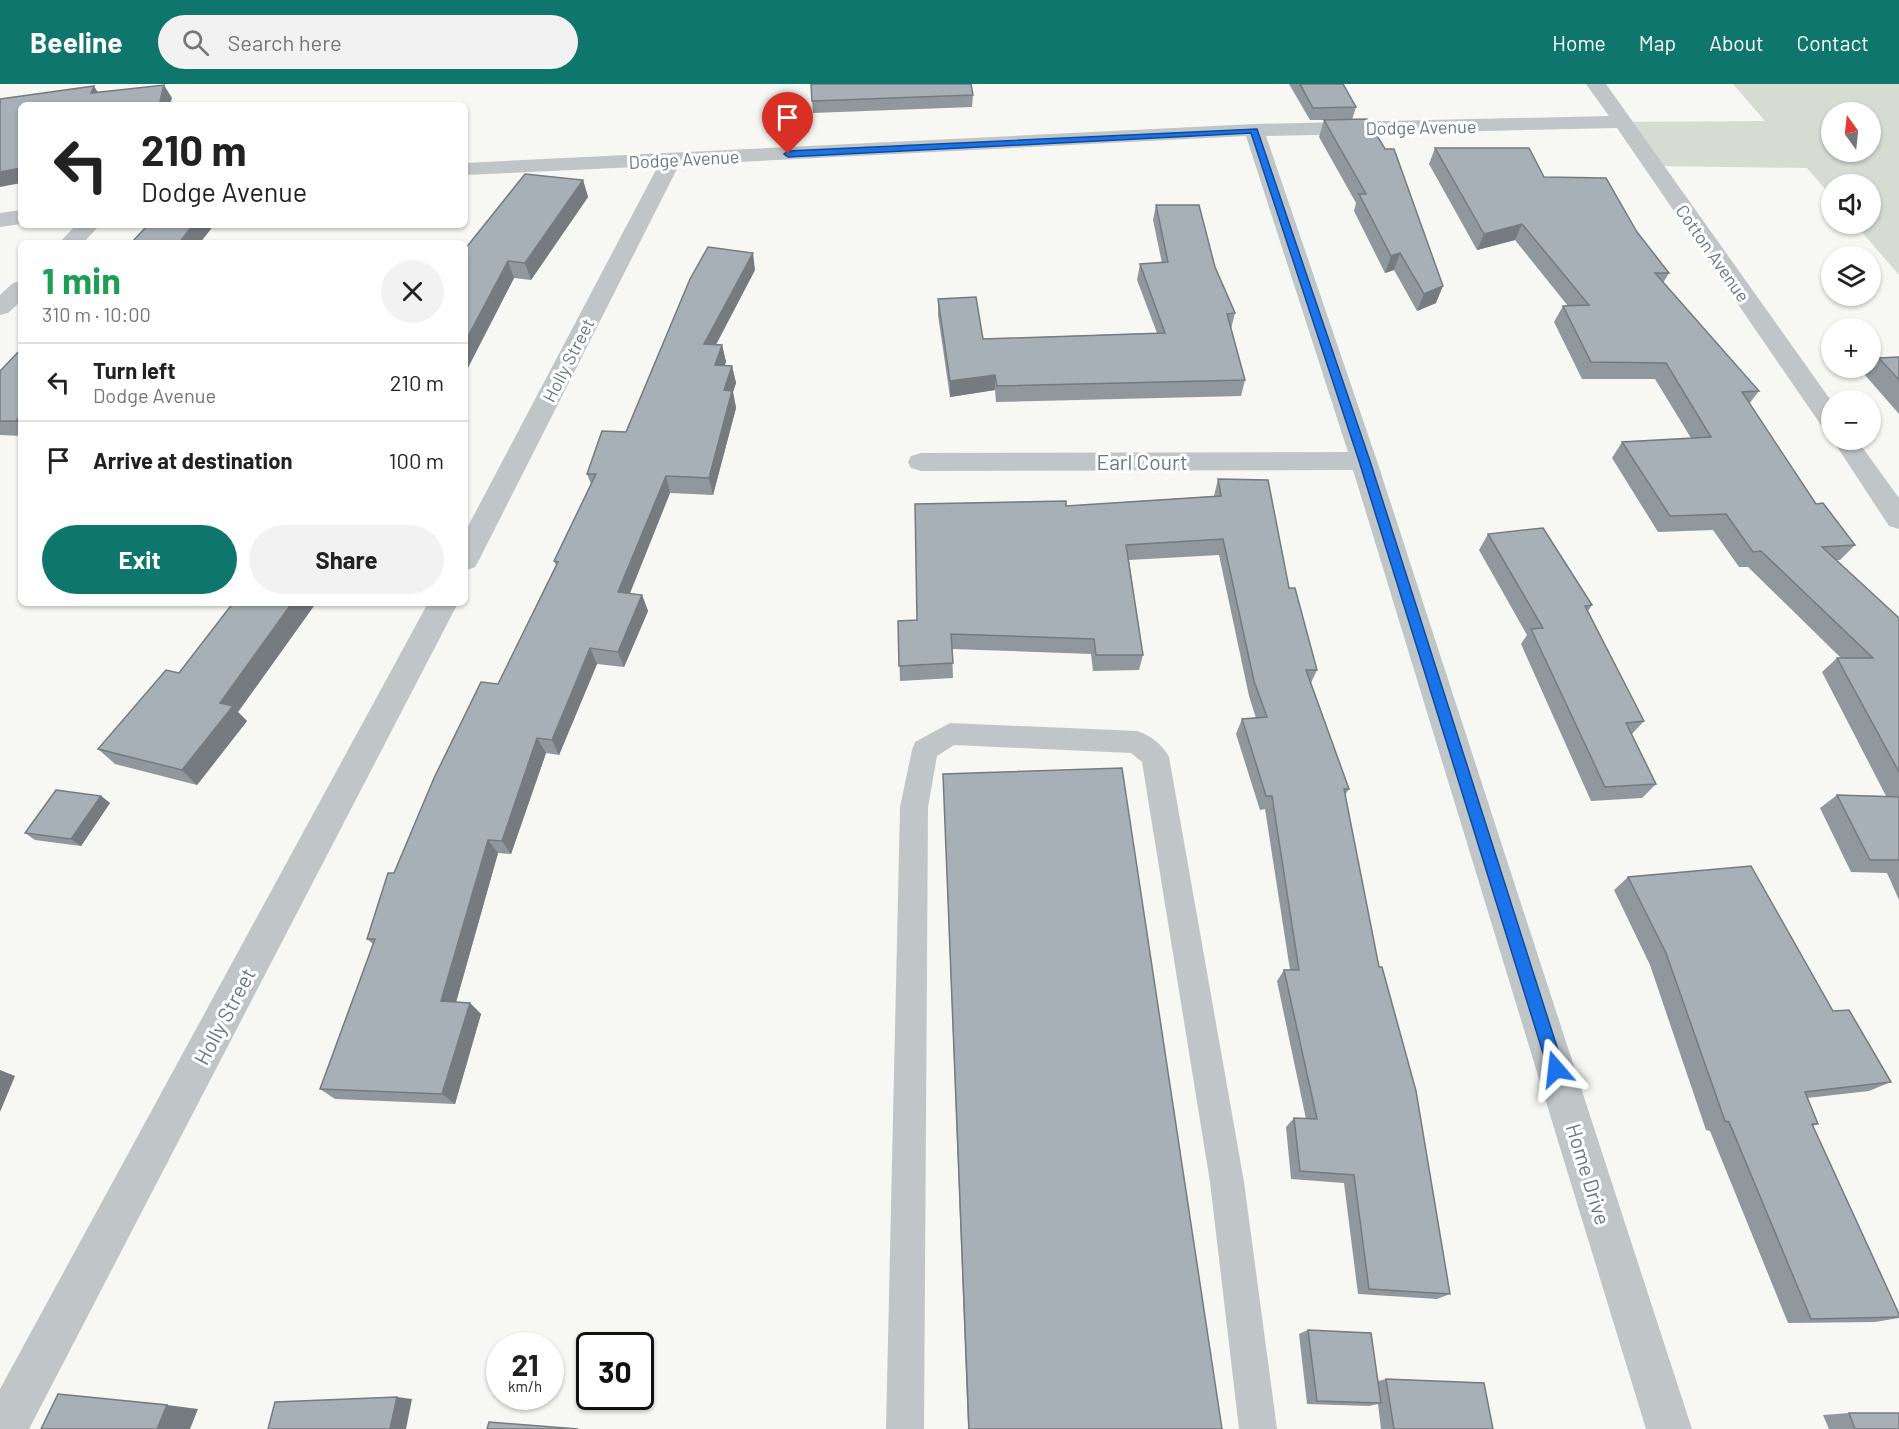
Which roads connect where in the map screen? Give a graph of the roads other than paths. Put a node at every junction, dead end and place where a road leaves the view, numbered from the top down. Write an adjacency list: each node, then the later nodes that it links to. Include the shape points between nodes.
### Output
1 (1596, 84): 2 (street, Cotton Avenue)
2 (1622, 122): 3 (street, Dodge Avenue); 12 (street, Cotton Avenue)
3 (1254, 130): 4 (street, Dodge Avenue); 14 (street, Home Drive)
4 (671, 160): 5 (street, Dodge Avenue); 17 (street, Holly Street)
5 (468, 169)
6 (18, 217): 7 (street)
7 (0, 220)
8 (86, 228): 9 (street)
9 (73, 240)
10 (18, 291): 11 (street)
11 (0, 308)
12 (1821, 406)
13 (1851, 450): 16 (street)
14 (1364, 461): 15 (street, Earl Court); 22 (street, Home Drive)
15 (921, 462)
16 (1899, 519)
17 (468, 554)
18 (440, 606): 19 (street, Holly Street)
19 (4, 1429)
20 (905, 1429): 21 (lane, via 914,807 925,750 950,734 1137,742 1155,757 1227,1182)
21 (1258, 1429)
22 (1669, 1429)

